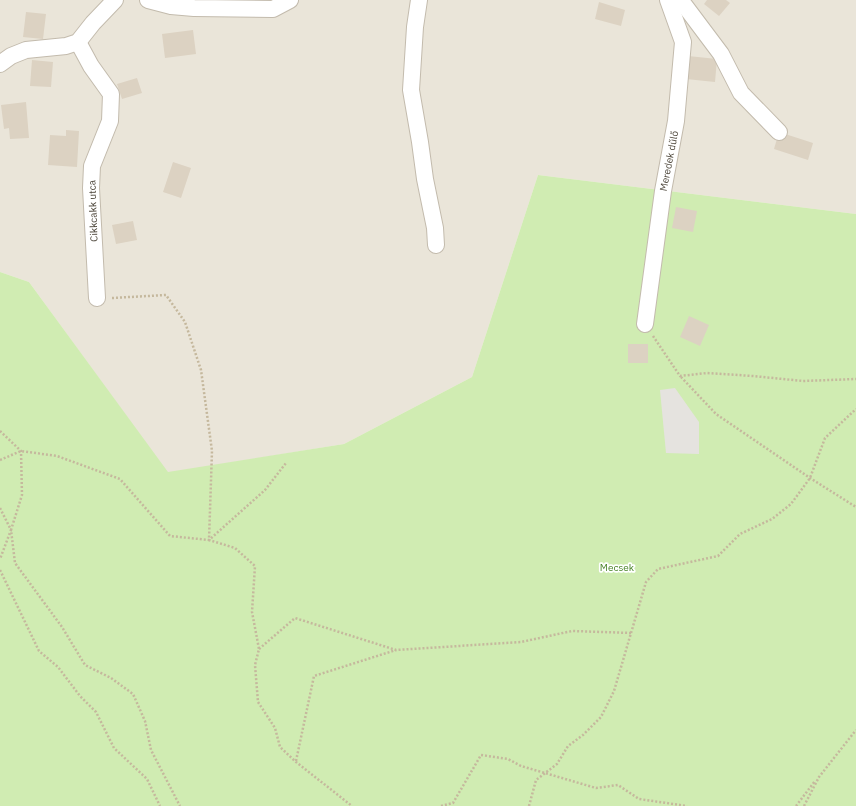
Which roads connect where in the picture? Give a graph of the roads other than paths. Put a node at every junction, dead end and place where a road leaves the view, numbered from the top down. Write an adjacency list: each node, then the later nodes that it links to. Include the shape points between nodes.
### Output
1 (115, 0): 7 (street)
2 (148, 0): 3 (street, via 194,8 273,8)
3 (290, 0)
4 (419, 0): 10 (street, via 411,90)
5 (668, 0): 12 (street, Meredek dűlő, via 683,42 676,120 663,191)
6 (678, 0): 9 (street, via 721,54 741,93)
7 (78, 42): 8 (street, via 66,46 26,50); 11 (street, Cikkcakk utca, via 111,94 110,121 92,166)
8 (0, 64)
9 (779, 132)
10 (436, 245)
11 (97, 298)
12 (645, 324)

